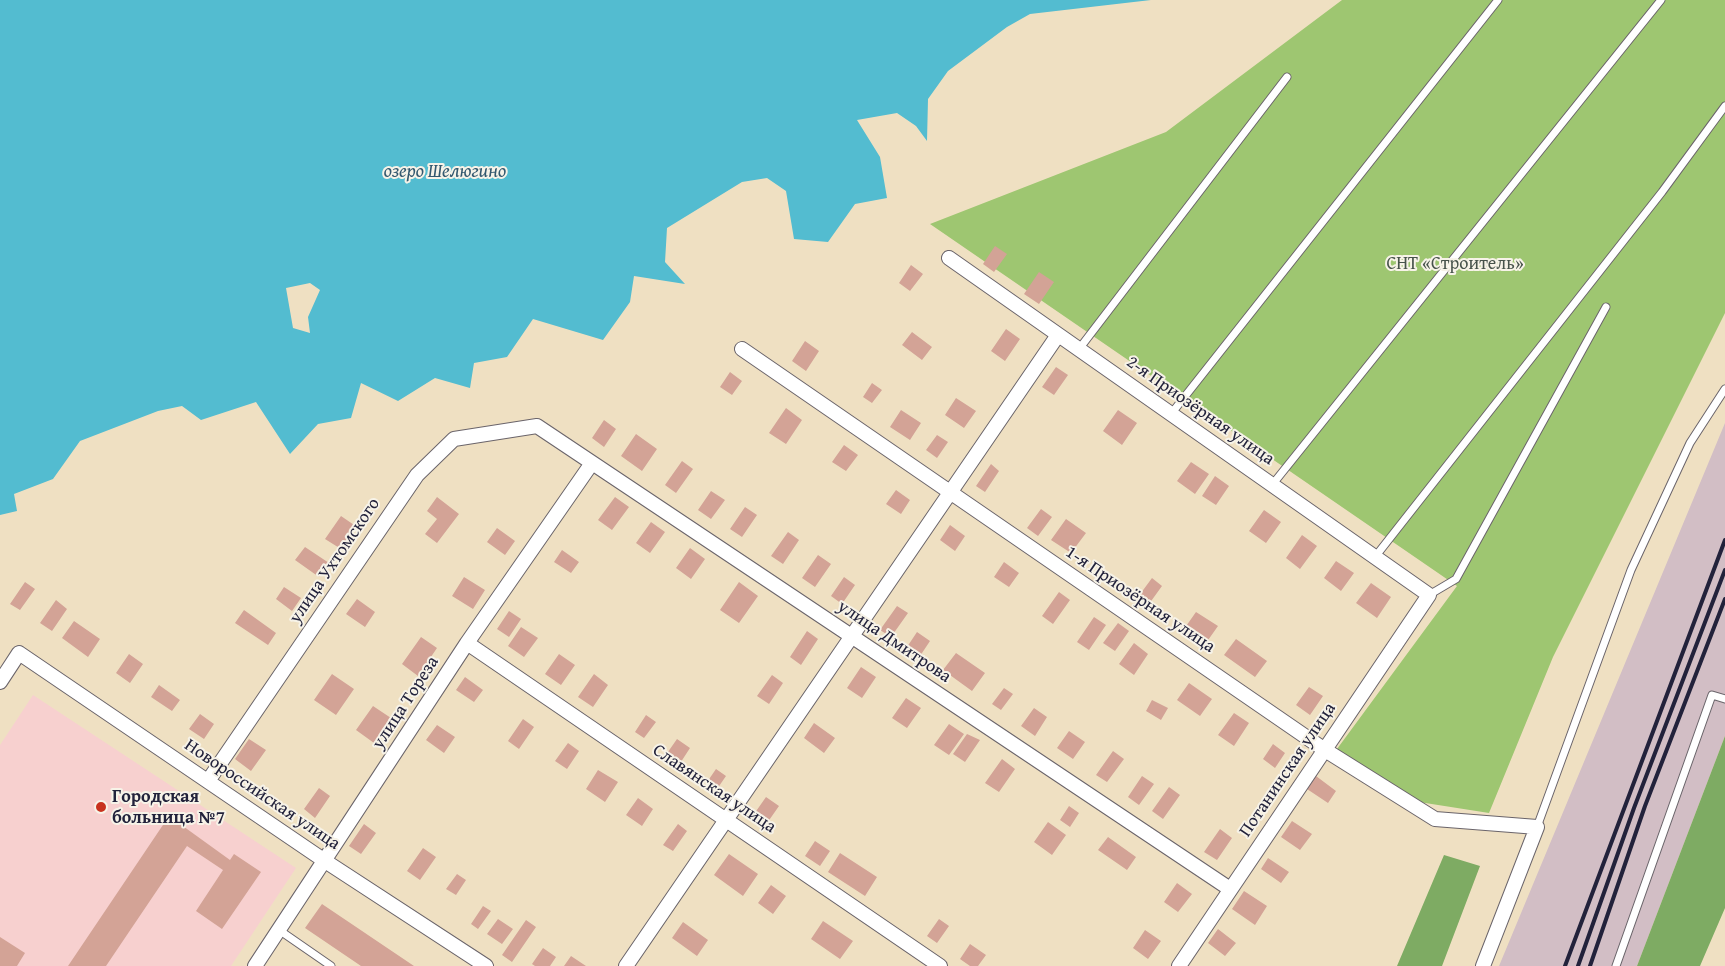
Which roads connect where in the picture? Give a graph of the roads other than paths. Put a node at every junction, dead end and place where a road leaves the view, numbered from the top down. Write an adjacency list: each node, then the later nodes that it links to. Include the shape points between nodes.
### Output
1 (1498, 0): 11 (lane)
2 (1662, 0): 14 (lane)
3 (1287, 76): 9 (lane)
4 (1725, 106): 16 (lane, via 1656,200)
5 (949, 258): 7 (street, 2-я Приозёрная улица)
6 (1606, 307): 17 (lane, via 1456,579)
7 (1058, 335): 9 (street, 2-я Приозёрная улица); 15 (street)
8 (742, 349): 15 (street, 1-я Приозёрная улица)
9 (1079, 349): 11 (street, 2-я Приозёрная улица)
10 (1725, 389): 25 (lane, via 1690,443 1631,570)
11 (1171, 414): 14 (street, 2-я Приозёрная улица)
12 (537, 426): 13 (street, улица Дмитрова); 23 (street, улица Ухтомского, via 454,439 417,475)
13 (592, 462): 18 (street, улица Дмитрова); 19 (street, улица Тореза)
14 (1272, 485): 16 (street, 2-я Приозёрная улица)
15 (950, 493): 18 (street); 22 (street, 1-я Приозёрная улица)
16 (1375, 557): 17 (street, 2-я Приозёрная улица)
17 (1429, 595): 22 (street, Потанинская улица)
18 (852, 636): 24 (street); 27 (street, улица Дмитрова)
19 (467, 643): 24 (street, Славянская улица); 26 (street, улица Тореза)
20 (0, 682): 23 (street, Новороссийская улица, via 19,653)
21 (1725, 699): 36 (lane, via 1712,695)
22 (1325, 750): 25 (street, 1-я Приозёрная улица, via 1435,819); 27 (street, Потанинская улица)
23 (208, 781): 26 (street, Новороссийская улица)
24 (726, 820): 32 (street); 33 (street, Славянская улица)
25 (1537, 827): 35 (street)
26 (325, 861): 28 (street, улица Тореза); 31 (street, Новороссийская улица)
27 (1230, 889): 34 (street, Потанинская улица)
28 (279, 930): 29 (street, улица Тореза); 30 (lane)
29 (255, 966)
30 (331, 966)
31 (486, 966)
32 (626, 966)
33 (940, 966)
34 (1179, 966)
35 (1483, 966)
36 (1616, 966)

